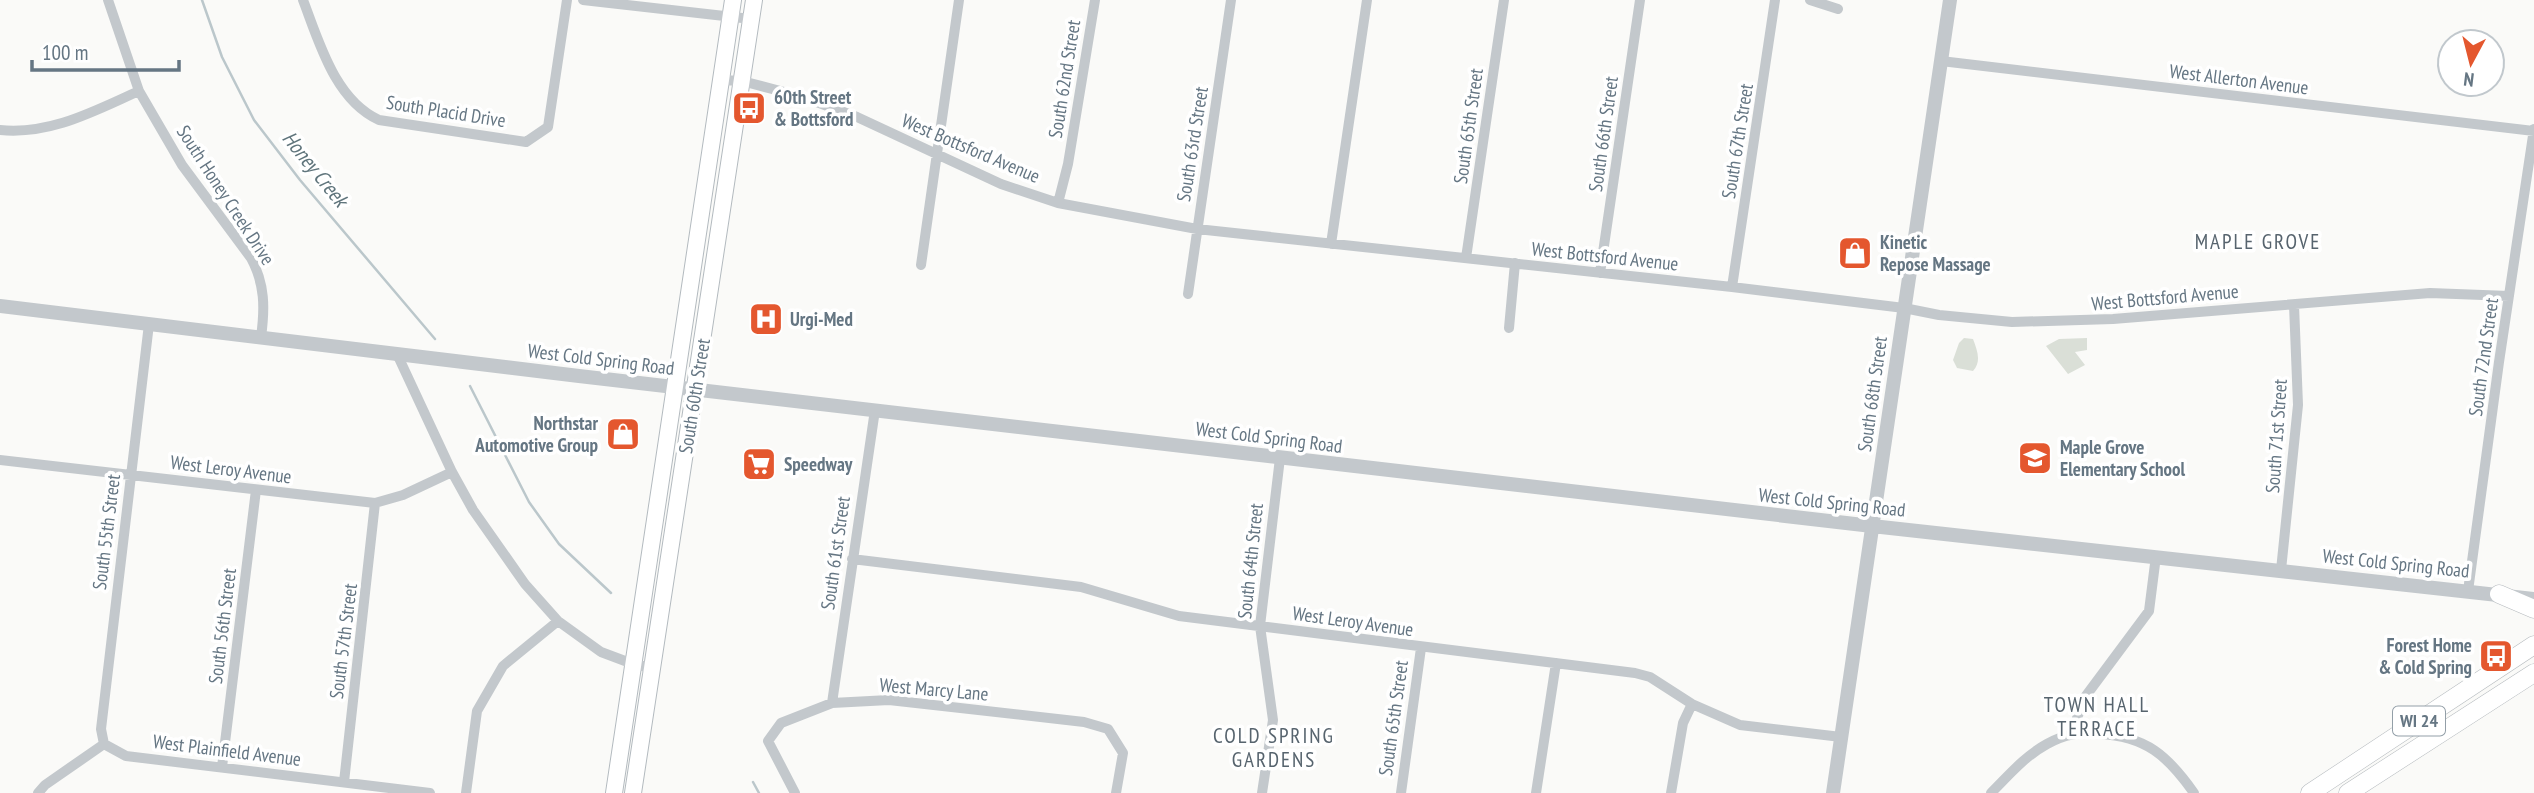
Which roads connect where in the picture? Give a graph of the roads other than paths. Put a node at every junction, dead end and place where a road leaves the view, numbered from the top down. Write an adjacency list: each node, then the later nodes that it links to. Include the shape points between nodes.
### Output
1 (108, 0): 22 (street, South Honey Creek Drive)
2 (303, 0): 3 (street, South Placid Drive, via 323,53 355,105 366,114 379,120 526,142 548,127)
3 (567, 0)
4 (583, 0): 17 (street)
5 (733, 0): 17 (main road, South 60th Street)
6 (754, 0): 18 (main road, South 60th Street)
7 (959, 0): 25 (street)
8 (1095, 0): 26 (street, South 62nd Street)
9 (1231, 0): 27 (street, South 63rd Street)
10 (1367, 0): 28 (street)
11 (1504, 0): 29 (street, South 65th Street)
12 (1640, 0): 32 (street, South 66th Street)
13 (1775, 0): 33 (street, South 67th Street)
14 (1810, 0): 16 (street)
15 (1950, 0): 19 (street, South 68th Street)
16 (1838, 9)
17 (730, 17): 18 (street); 20 (main road, South 60th Street)
18 (751, 19): 21 (main road, South 60th Street)
19 (1941, 61): 24 (street, West Allerton Avenue); 38 (street, South 68th Street)
20 (720, 80): 21 (street, West Bottsford Avenue); 43 (main road, South 60th Street)
21 (742, 82): 25 (street, West Bottsford Avenue, via 857,117); 44 (main road, South 60th Street)
22 (139, 91): 23 (street, via 56,126); 41 (street, South Honey Creek Drive, via 181,165 260,275 265,306)
23 (0, 130)
24 (2534, 130): 35 (street, South 72nd Street)
25 (936, 154): 26 (street, West Bottsford Avenue, via 1001,184); 31 (street)
26 (1058, 203): 27 (street, West Bottsford Avenue)
27 (1197, 229): 28 (street, West Bottsford Avenue); 34 (street, South 63rd Street)
28 (1331, 244): 29 (street, West Bottsford Avenue)
29 (1466, 258): 30 (street, West Bottsford Avenue)
30 (1515, 263): 32 (street, West Bottsford Avenue); 40 (street)
31 (921, 265)
32 (1600, 273): 33 (street, West Bottsford Avenue)
33 (1732, 287): 38 (street, West Bottsford Avenue)
34 (1188, 294)
35 (2509, 296): 36 (street, West Bottsford Avenue, via 2430,293); 58 (street, South 72nd Street)
36 (2294, 305): 38 (street, West Bottsford Avenue, via 2058,323); 57 (street, South 71st Street, via 2298,405)
37 (0, 306): 39 (street, West Cold Spring Road)
38 (1904, 308): 54 (street, South 68th Street)
39 (149, 324): 41 (street, West Cold Spring Road); 50 (street, South 55th Street)
40 (1509, 328)
41 (261, 337): 42 (street, West Cold Spring Road)
42 (397, 354): 43 (street, West Cold Spring Road); 49 (street)
43 (673, 387): 44 (street, West Cold Spring Road); 46 (main road, South 60th Street)
44 (695, 390): 45 (street, West Cold Spring Road); 51 (main road, South 60th Street)
45 (875, 410): 47 (street, West Cold Spring Road); 56 (street, South 61st Street)
46 (664, 452): 51 (main road, via 668,480); 67 (main road, South 60th Street)
47 (1280, 458): 54 (street, West Cold Spring Road); 63 (street, South 64th Street)
48 (1, 464): 50 (street, West Leroy Avenue)
49 (452, 472): 53 (street, West Leroy Avenue); 62 (street, via 525,584)
50 (130, 475): 52 (street, West Leroy Avenue); 74 (street, South 55th Street, via 101,729)
51 (680, 486): 68 (main road, South 60th Street)
52 (256, 489): 53 (street, West Leroy Avenue); 75 (street, South 56th Street)
53 (375, 503): 76 (street, South 57th Street)
54 (1872, 526): 55 (street, West Cold Spring Road); 73 (street, South 68th Street)
55 (2156, 556): 57 (street, West Cold Spring Road); 72 (street, via 2149,611 2085,697)
56 (852, 559): 63 (street, West Leroy Avenue, via 1081,587 1179,616); 70 (street, South 61st Street)
57 (2281, 570): 58 (street, West Cold Spring Road)
58 (2468, 591): 59 (street, West Cold Spring Road)
59 (2499, 594): 60 (street, West Cold Spring Road); 61 (main road)
60 (2534, 598)
61 (2534, 610)
62 (558, 621): 67 (street, via 601,652); 79 (street, via 503,666 477,711)
63 (1260, 626): 65 (street, West Leroy Avenue); 84 (street, South 64th Street, via 1273,720)
64 (2532, 645): 91 (main road, WI 24)
65 (1421, 648): 66 (street, West Leroy Avenue); 85 (street, South 65th Street)
66 (1556, 663): 71 (street, West Leroy Avenue, via 1650,677); 86 (street)
67 (633, 664): 68 (street); 80 (main road, South 60th Street)
68 (652, 668): 81 (main road, South 60th Street)
69 (2534, 673): 92 (main road, WI 24)
70 (832, 702): 82 (street, West Marcy Lane, via 781,723 768,741); 83 (street, West Marcy Lane, via 889,700 1084,722 1108,729 1123,753)
71 (1692, 704): 73 (street, West Leroy Avenue, via 1740,725); 87 (street, via 1683,723)
72 (2074, 732): 89 (street, via 2023,760); 90 (street, via 2120,735 2149,746 2178,769)
73 (1842, 737): 88 (street, South 68th Street)
74 (104, 744): 75 (street, West Plainfield Avenue, via 126,756); 77 (street)
75 (222, 767): 76 (street, West Plainfield Avenue)
76 (344, 782): 78 (street, West Plainfield Avenue)
77 (38, 793)
78 (430, 793)
79 (466, 793)
80 (614, 793)
81 (633, 793)
82 (795, 793)
83 (1116, 793)
84 (1262, 793)
85 (1401, 793)
86 (1536, 793)
87 (1671, 793)
88 (1833, 793)
89 (1991, 793)
90 (2194, 793)
91 (2310, 793)
92 (2348, 793)

